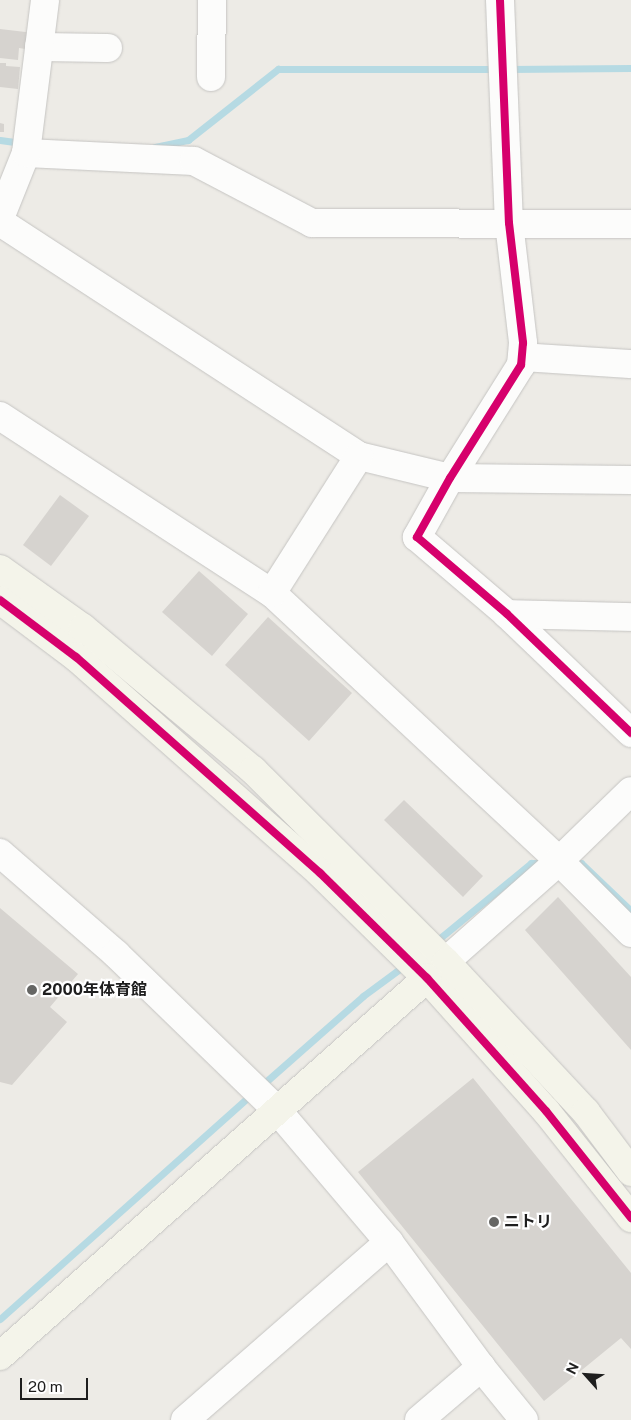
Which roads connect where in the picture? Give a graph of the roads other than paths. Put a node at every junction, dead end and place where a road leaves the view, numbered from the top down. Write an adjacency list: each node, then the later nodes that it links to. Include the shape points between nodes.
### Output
1 (45, 0): 4 (street)
2 (212, 0): 6 (street)
3 (500, 0): 10 (street)
4 (39, 47): 5 (street); 7 (street)
5 (108, 48)
6 (211, 77)
7 (26, 152): 8 (street); 10 (street, via 194,161 312,223)
8 (0, 218)
9 (0, 222): 15 (street)
10 (509, 222): 11 (street); 12 (street)
11 (631, 224)
12 (522, 357): 13 (street); 16 (street, via 521,365)
13 (631, 364)
14 (0, 416): 19 (street)
15 (359, 456): 16 (street); 19 (street)
16 (450, 478): 17 (street); 21 (street, via 417,537)
17 (631, 480)
18 (0, 569): 28 (street, via 84,628 253,770)
19 (272, 592): 26 (street)
20 (0, 600): 28 (street, via 76,657 320,873)
21 (507, 614): 22 (street); 23 (street)
22 (631, 617)
23 (631, 733)
24 (631, 791): 26 (street)
25 (0, 853): 29 (street, via 116,954)
26 (559, 861): 27 (street); 28 (street)
27 (631, 933)
28 (436, 970): 29 (street); 30 (street, via 586,1112); 31 (street)
29 (277, 1110): 32 (street); 33 (street)
30 (631, 1172)
31 (631, 1218)
32 (389, 1242): 34 (street); 35 (street)
33 (0, 1356)
34 (482, 1367): 36 (street); 37 (street)
35 (185, 1420)
36 (419, 1420)
37 (524, 1420)

